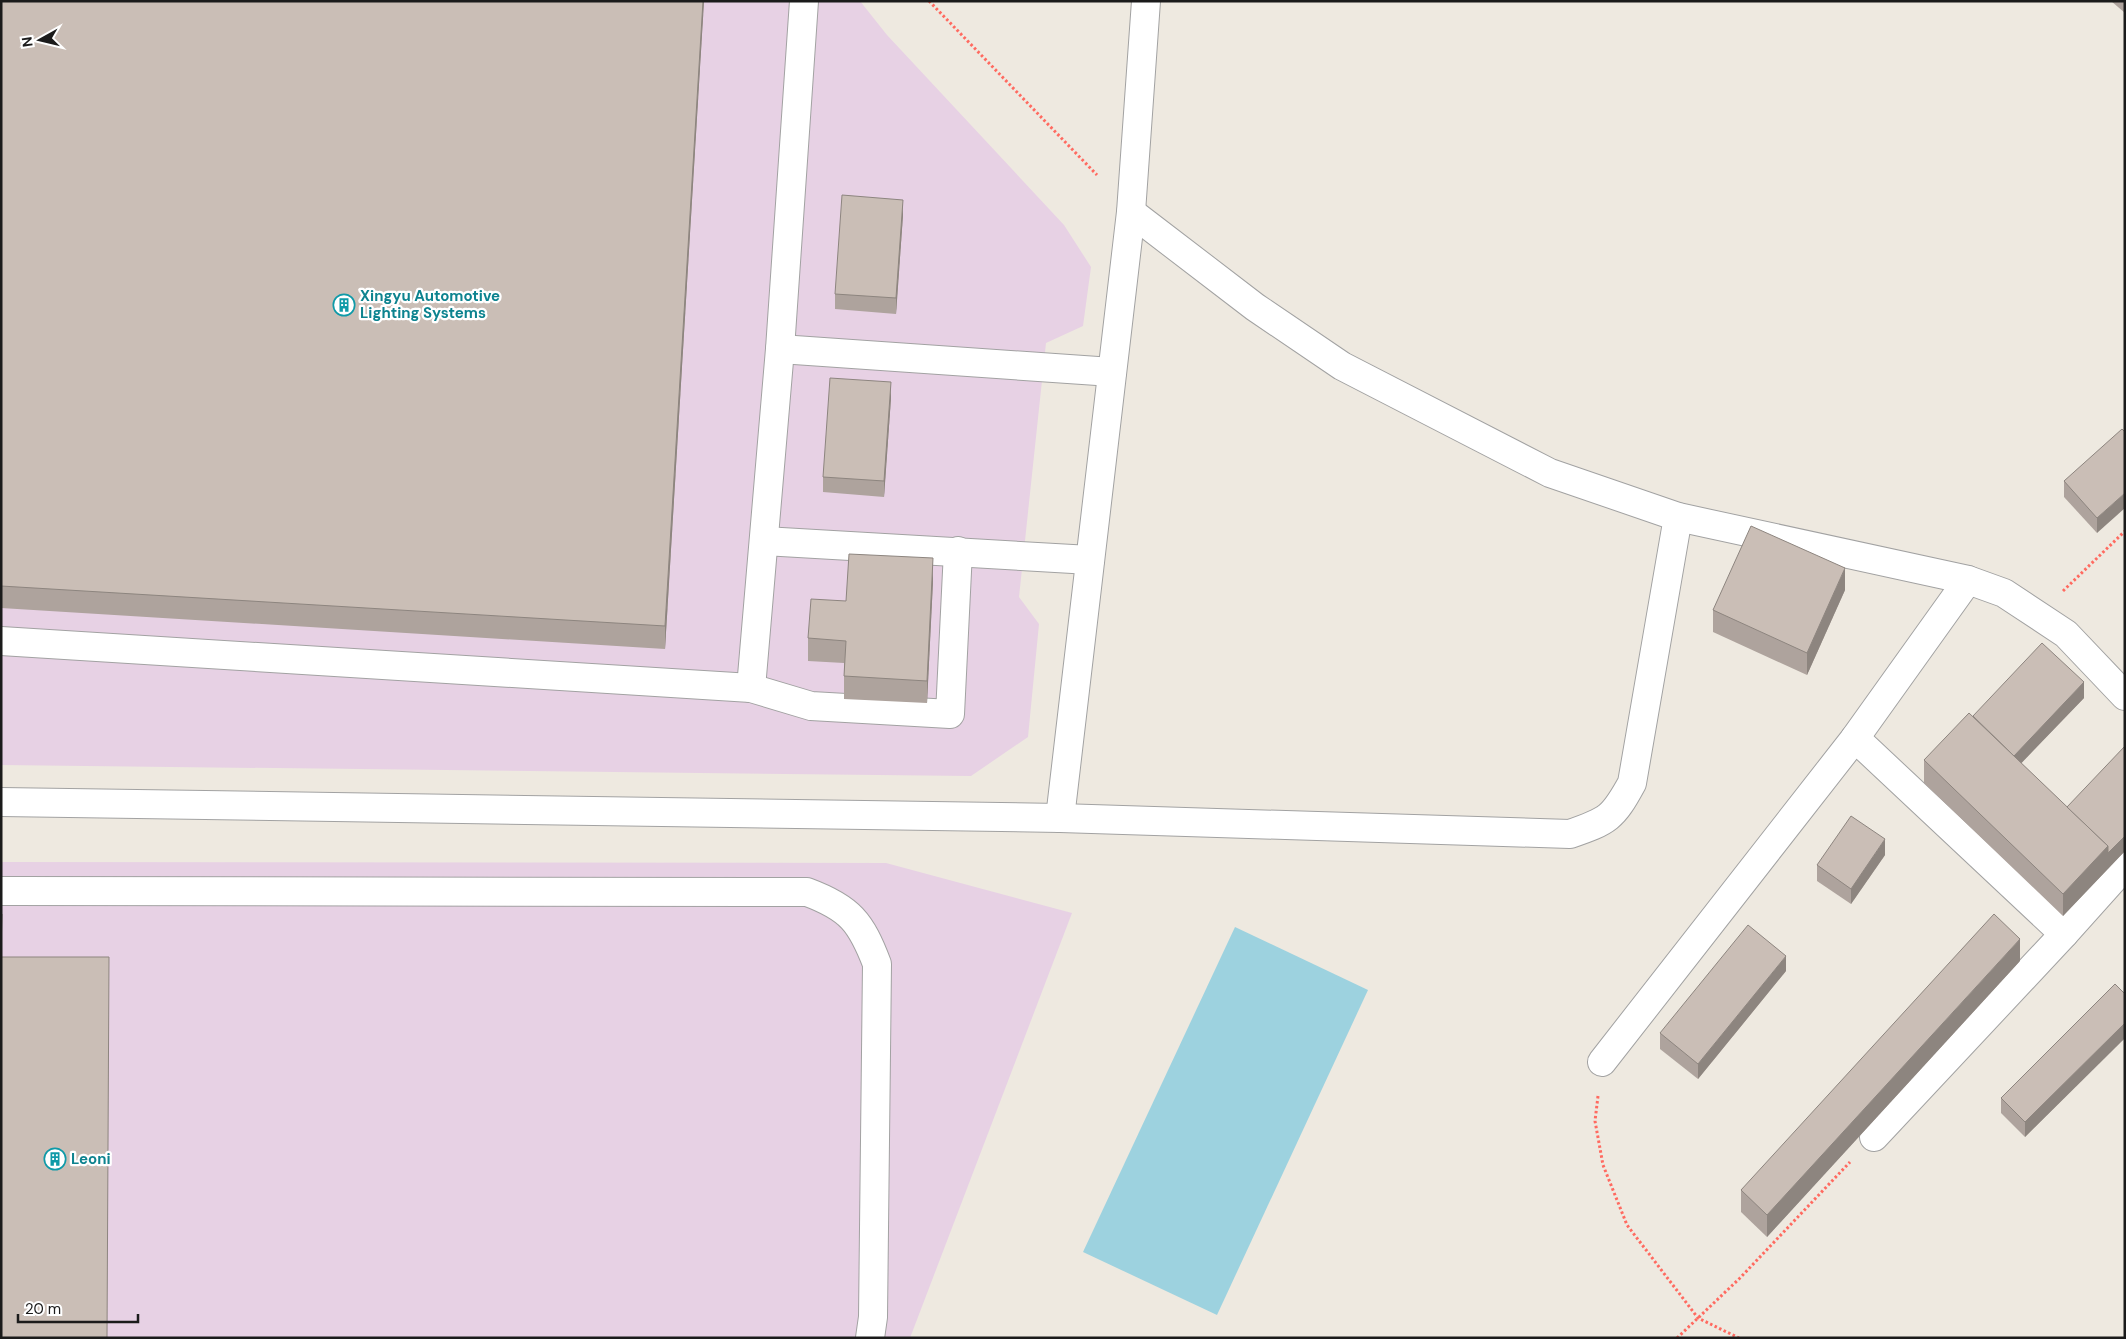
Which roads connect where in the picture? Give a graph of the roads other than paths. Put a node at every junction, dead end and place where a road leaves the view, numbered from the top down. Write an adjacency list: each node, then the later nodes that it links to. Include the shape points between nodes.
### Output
1 (804, 1): 4 (street)
2 (1146, 1): 3 (street)
3 (1131, 212): 5 (street); 6 (street, via 1255,307 1342,366 1550,473)
4 (780, 349): 5 (street); 7 (street)
5 (1112, 372): 9 (street)
6 (1678, 517): 10 (street); 16 (street, via 1632,783 1618,809 1598,825 1570,834)
7 (764, 540): 8 (street); 12 (street)
8 (958, 551): 9 (street); 12 (street, via 950,714 811,706)
9 (1090, 560): 16 (street)
10 (1968, 580): 13 (street, via 2004,592 2066,634); 14 (street)
11 (1, 641): 12 (street)
12 (751, 688)
13 (2125, 696)
14 (1855, 738): 19 (street); 20 (street)
15 (1, 802): 16 (street)
16 (1060, 818)
17 (2125, 866): 19 (street)
18 (1, 890): 22 (street, via 807,892 830,900 852,916 877,964 873,1317)
19 (2064, 934): 21 (street)
20 (1602, 1062)
21 (1874, 1137)
22 (870, 1338)

